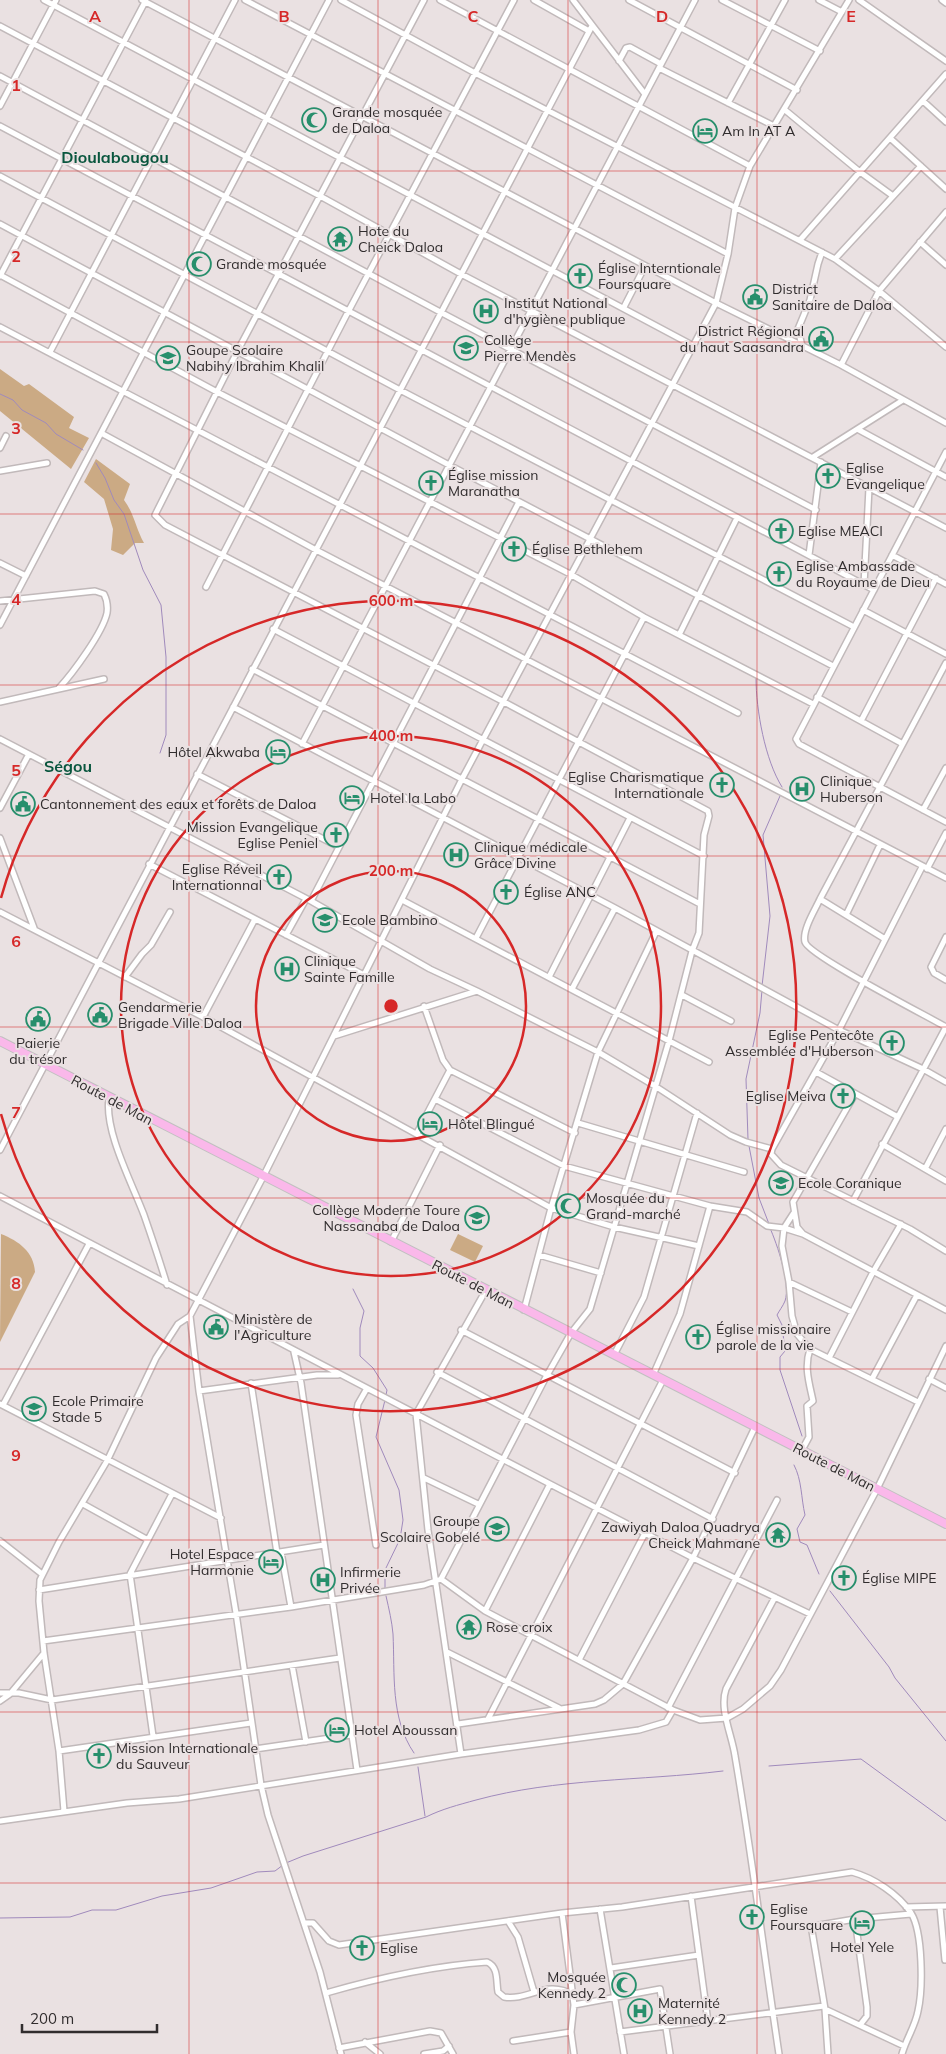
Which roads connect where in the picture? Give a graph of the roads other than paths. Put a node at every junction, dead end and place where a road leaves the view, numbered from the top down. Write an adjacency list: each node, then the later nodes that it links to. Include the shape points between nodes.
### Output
1 (44, 0): 20 (street)
2 (144, 0): 30 (street); 32 (street)
3 (235, 0): 30 (street)
4 (245, 0): 28 (street)
5 (329, 0): 28 (street)
6 (340, 0): 29 (street)
7 (424, 0): 29 (street)
8 (440, 0): 27 (street)
9 (514, 0): 27 (street)
10 (534, 0): 25 (street)
11 (573, 0): 25 (street)
12 (629, 0): 26 (street)
13 (695, 0): 26 (street)
14 (722, 0): 24 (street)
15 (785, 0): 24 (street)
16 (819, 0): 22 (street)
17 (850, 0): 22 (street)
18 (859, 0): 35 (street)
19 (942, 0): 21 (street)
20 (55, 2): 31 (street); 32 (street)
21 (946, 4)
22 (842, 12): 33 (street)
23 (0, 26): 31 (street)
24 (772, 26): 33 (street); 36 (street)
25 (590, 28): 34 (street); 38 (street)
26 (680, 28): 36 (street); 37 (street)
27 (498, 31): 38 (street); 40 (street)
28 (312, 34): 39 (street); 43 (street)
29 (405, 35): 39 (street); 40 (street)
30 (216, 38): 43 (street); 44 (street)
31 (34, 43): 45 (street); 46 (street)
32 (123, 43): 44 (street); 45 (street)
33 (820, 51): 47 (street)
34 (619, 61): 37 (street, via 626,48 630,47); 48 (street)
35 (946, 61)
36 (750, 64): 47 (street); 50 (street)
37 (660, 66): 48 (street); 50 (street)
38 (568, 67): 51 (street); 54 (street)
39 (384, 73): 53 (street); 56 (street)
40 (475, 73): 53 (street); 54 (street)
41 (946, 74): 49 (street)
42 (0, 76): 46 (street)
43 (289, 77): 56 (street); 58 (street)
44 (194, 79): 57 (street); 58 (street)
45 (103, 80): 57 (street); 59 (street)
46 (12, 82): 52 (street); 59 (street)
47 (797, 90): 55 (street)
48 (644, 93): 51 (street)
49 (923, 100): 60 (street); 63 (street)
50 (728, 103): 62 (street)
51 (638, 105): 64 (street); 71 (street)
52 (0, 106)
53 (455, 110): 65 (street); 66 (street)
54 (547, 110): 64 (street); 65 (street)
55 (785, 110): 62 (street); 73 (street)
56 (362, 116): 66 (street); 68 (street)
57 (173, 118): 67 (street); 69 (street)
58 (267, 118): 68 (street); 69 (street)
59 (83, 120): 67 (street); 70 (street)
60 (946, 122)
61 (0, 126): 70 (street)
62 (774, 126): 71 (street)
63 (890, 138): 72 (street); 73 (street)
64 (617, 146): 75 (street); 84 (street)
65 (527, 149): 75 (street); 77 (street)
66 (432, 154): 77 (street); 81 (street)
67 (152, 157): 78 (street); 79 (street)
68 (340, 157): 80 (street); 81 (street)
69 (246, 158): 79 (street); 80 (street)
70 (62, 159): 78 (street); 83 (street)
71 (750, 166): 84 (street)
72 (921, 166): 76 (street); 82 (street)
73 (860, 172): 82 (street); 94 (street)
74 (0, 176): 83 (street)
75 (597, 185): 87 (street); 97 (street)
76 (946, 189)
77 (505, 192): 87 (street); 89 (street)
78 (132, 196): 88 (street); 91 (street)
79 (226, 196): 88 (street); 92 (street)
80 (320, 196): 92 (street); 93 (street)
81 (409, 196): 89 (street); 93 (street)
82 (893, 196): 98 (street)
83 (42, 197): 90 (street); 91 (street)
84 (735, 208): 94 (street); 97 (street)
85 (946, 212): 95 (street)
86 (0, 224): 90 (street)
87 (574, 229): 100 (street); 101 (street)
88 (205, 234): 104 (street); 105 (street)
89 (482, 234): 101 (street); 106 (street)
90 (21, 235): 102 (street); 107 (street)
91 (112, 235): 102 (street); 104 (street)
92 (299, 235): 103 (street); 105 (street)
93 (390, 235): 103 (street); 106 (street)
94 (800, 240): 96 (street)
95 (920, 242): 99 (street); 108 (street)
96 (822, 252): 98 (street); 119 (street, via 798,331)
97 (728, 254): 109 (street)
98 (835, 259): 108 (street)
99 (946, 265)
100 (645, 266): 109 (street); 110 (street)
101 (552, 270): 110 (street); 111 (street)
102 (92, 273): 112 (street); 114 (street)
103 (369, 273): 113 (street); 116 (street)
104 (185, 274): 114 (street); 115 (street)
105 (278, 274): 113 (street); 115 (street)
106 (461, 274): 111 (street); 116 (street)
107 (0, 276): 112 (street)
108 (879, 291): 120 (street); 127 (street)
109 (716, 303): 118 (street); 119 (street)
110 (624, 307): 118 (street)
111 (530, 311): 121 (street); 128 (street)
112 (71, 312): 122 (street); 125 (street)
113 (348, 312): 123 (street); 124 (street)
114 (164, 313): 122 (street); 126 (street)
115 (258, 313): 123 (street); 126 (street)
116 (442, 313): 121 (street); 124 (street)
117 (0, 327): 125 (street)
118 (692, 345): 128 (street)
119 (802, 346): 127 (street)
120 (946, 347)
121 (510, 349): 129 (street); 135 (street)
122 (143, 351): 132 (street); 133 (street)
123 (328, 351): 130 (street); 131 (street)
124 (421, 351): 129 (street); 131 (street)
125 (50, 352): 132 (street)
126 (237, 352): 130 (street); 133 (street)
127 (841, 365): 134 (street)
128 (671, 384): 135 (street); 146 (street)
129 (490, 386): 137 (street); 147 (street)
130 (308, 390): 138 (street); 139 (street)
131 (400, 390): 137 (street); 138 (street)
132 (122, 391): 141 (street); 142 (street)
133 (217, 392): 139 (street); 141 (street)
134 (902, 400): 136 (street); 140 (street)
135 (651, 422): 147 (street); 162 (street)
136 (946, 423)
137 (470, 426): 150 (street); 158 (street)
138 (380, 429): 150 (street); 151 (street)
139 (288, 430): 151 (street); 152 (street)
140 (859, 430): 146 (street); 154 (street)
141 (197, 431): 152 (street); 155 (street)
142 (100, 433): 155 (street); 177 (street)
143 (6, 436): 144 (street)
144 (0, 448)
145 (946, 452): 154 (street)
146 (813, 457): 148 (street)
147 (630, 460): 158 (street); 165 (street)
148 (822, 462): 157 (street); 162 (street)
149 (47, 463): 153 (street)
150 (449, 465): 159 (street); 160 (street)
151 (360, 466): 160 (street); 161 (street)
152 (267, 467): 161 (street); 163 (street)
153 (0, 471)
154 (935, 471): 156 (street); 164 (street)
155 (174, 473): 163 (street); 171 (street, via 155,515 165,525)
156 (946, 477)
157 (869, 488): 164 (street); 181 (street)
158 (610, 500): 167 (street); 174 (street)
159 (519, 502): 167 (street); 168 (street)
160 (430, 504): 168 (street); 169 (street)
161 (339, 505): 169 (street); 170 (street)
162 (816, 510): 172 (street)
163 (245, 512): 170 (street); 171 (street)
164 (915, 512): 166 (street); 173 (street)
165 (737, 518): 172 (street); 174 (street)
166 (946, 528)
167 (590, 538): 176 (street); 186 (street)
168 (500, 539): 176 (street); 179 (street)
169 (409, 541): 179 (street); 182 (street)
170 (316, 550): 182 (street); 185 (street)
171 (222, 554): 183 (street); 185 (street)
172 (810, 555): 181 (street)
173 (892, 555): 178 (street); 184 (street)
174 (717, 556): 186 (street); 194 (street)
175 (0, 562): 177 (street)
176 (570, 574): 190 (street); 191 (street)
177 (26, 576): 187 (street)
178 (936, 578): 180 (street); 197 (street)
179 (478, 579): 190 (street); 192 (street)
180 (946, 584)
181 (864, 585): 184 (street)
182 (386, 586): 192 (street); 195 (street)
183 (206, 587)
184 (874, 590): 189 (street)
185 (294, 592): 195 (street); 196 (street)
186 (698, 596): 198 (street); 204 (street)
187 (15, 600): 188 (street); 193 (street); 208 (street, via 95,591 104,594 108,605 105,620)
188 (0, 601)
189 (863, 610): 194 (street); 197 (street)
190 (549, 615): 199 (street); 201 (street)
191 (644, 617): 198 (street); 199 (street)
192 (457, 622): 201 (street); 203 (street)
193 (0, 625)
194 (854, 627): 204 (street)
195 (365, 628): 203 (street); 205 (street)
196 (273, 629): 205 (street); 206 (street)
197 (906, 633): 200 (street); 218 (street)
198 (679, 635): 214 (street)
199 (623, 654): 210 (street); 217 (street)
200 (946, 654)
201 (526, 659): 210 (street); 212 (street)
202 (946, 662): 224 (street)
203 (433, 666): 212 (street); 213 (street)
204 (833, 666): 209 (street)
205 (344, 668): 213 (street); 215 (street)
206 (252, 669): 215 (street); 216 (street)
207 (104, 679): 208 (street)
208 (59, 688): 211 (street)
209 (817, 696): 214 (street); 218 (street)
210 (600, 699): 222 (street); 239 (street)
211 (0, 702)
212 (504, 702): 220 (street); 222 (street)
213 (412, 704): 220 (street); 221 (street)
214 (813, 704): 231 (street, via 797,742)
215 (323, 706): 221 (street); 223 (street)
216 (233, 708): 223 (street); 227 (street)
217 (738, 713)
218 (861, 721): 224 (street)
219 (0, 739): 225 (street)
220 (483, 741): 228 (street); 229 (street)
221 (393, 742): 228 (street); 230 (street)
222 (577, 742): 229 (street); 244 (street, via 708,811)
223 (302, 744): 230 (street)
224 (901, 744): 231 (street)
225 (29, 754): 232 (street); 238 (street)
226 (946, 768): 233 (street)
227 (197, 774): 238 (street); 243 (street)
228 (462, 779): 234 (street); 236 (street)
229 (557, 780): 235 (street); 236 (street)
230 (372, 781): 234 (street); 243 (street)
231 (878, 787): 233 (street); 239 (street)
232 (0, 808)
233 (923, 810): 237 (street)
234 (442, 818): 246 (street); 253 (street)
235 (630, 818): 244 (street); 245 (street)
236 (537, 820): 245 (street); 246 (street)
237 (946, 822)
238 (169, 828): 247 (street); 252 (street)
239 (855, 832): 242 (street); 251 (street)
240 (946, 833): 248 (street)
241 (0, 838): 260 (street)
242 (880, 845): 248 (street); 258 (street)
243 (339, 847): 252 (street)
244 (704, 856): 254 (street)
245 (610, 857): 250 (street); 254 (street)
246 (517, 858): 250 (street); 264 (street)
247 (149, 864): 259 (street); 268 (street)
248 (925, 868): 249 (street); 265 (street)
249 (946, 878)
250 (589, 895): 255 (street); 270 (street)
251 (820, 899): 258 (street); 273 (street, via 804,942 808,949)
252 (308, 900): 262 (street); 266 (street)
253 (402, 900): 264 (street); 266 (street)
254 (700, 904): 267 (street, via 699,934)
255 (615, 908): 261 (street); 274 (street)
256 (0, 912): 260 (street)
257 (170, 912): 271 (street, via 151,945)
258 (846, 915): 265 (street)
259 (255, 919): 262 (street); 279 (street)
260 (34, 929): 268 (street)
261 (656, 932): 267 (street); 278 (street)
262 (286, 935): 269 (street)
263 (946, 937): 272 (street, via 931,967)
264 (476, 938): 270 (street)
265 (885, 939): 273 (street)
266 (380, 942): 269 (street); 275 (street)
267 (692, 951): 276 (street); 282 (street)
268 (98, 963): 271 (street); 288 (street)
269 (364, 975): 283 (street)
270 (549, 976): 274 (street)
271 (125, 978): 279 (street)
272 (946, 980)
273 (864, 981): 281 (street); 282 (street)
274 (572, 989): 278 (street)
275 (477, 991): 277 (street); 286 (street)
276 (682, 995): 280 (street); 284 (street)
277 (424, 1006): 283 (street); 290 (street, via 443,1060)
278 (616, 1012): 284 (street); 286 (street)
279 (203, 1017): 292 (street)
280 (730, 1021)
281 (946, 1027): 289 (street)
282 (839, 1030): 289 (street); 291 (street)
283 (334, 1036): 292 (street)
284 (669, 1041): 287 (street); 294 (street)
285 (0, 1042): 288 (highway, Route de Man)
286 (598, 1052): 294 (street); 300 (street)
287 (709, 1062)
288 (44, 1065): 296 (highway, Route de Man); 308 (street)
289 (923, 1069): 293 (street); 299 (street)
290 (450, 1070): 297 (street); 303 (street)
291 (816, 1072): 295 (street); 307 (street)
292 (312, 1078): 302 (street); 313 (street)
293 (946, 1082)
294 (655, 1086): 298 (street); 304 (street)
295 (855, 1094): 299 (street); 314 (street)
296 (109, 1098): 313 (highway, Route de Man); 336 (street, via 107,1111 112,1134)
297 (435, 1099): 302 (street); 310 (street)
298 (697, 1113): 307 (street, via 730,1135); 309 (street)
299 (898, 1117): 305 (street)
300 (578, 1123): 303 (street); 304 (street)
301 (946, 1129): 311 (street)
302 (417, 1133): 306 (street)
303 (575, 1133): 310 (street)
304 (638, 1142): 309 (street); 316 (street)
305 (882, 1144): 311 (street); 319 (street)
306 (440, 1145): 321 (street); 328 (street)
307 (772, 1148): 314 (street, via 774,1160)
308 (0, 1150)
309 (685, 1155): 312 (street); 318 (street)
310 (564, 1166): 316 (street); 321 (street)
311 (925, 1169): 315 (street)
312 (744, 1172)
313 (264, 1178): 328 (highway, Route de Man); 339 (street)
314 (807, 1178): 319 (street); 322 (street, via 793,1202)
315 (946, 1181)
316 (626, 1182): 318 (street); 324 (street)
317 (0, 1196): 329 (street)
318 (674, 1196): 320 (street); 327 (street)
319 (854, 1201): 323 (street)
320 (710, 1206): 325 (street, via 749,1212 767,1226); 330 (street)
321 (551, 1208): 324 (street); 332 (street)
322 (794, 1214): 325 (street); 326 (street, via 797,1227)
323 (900, 1224): 331 (street); 333 (street)
324 (614, 1227): 327 (street); 334 (street)
325 (784, 1228): 326 (street); 335 (street, via 782,1246)
326 (803, 1234): 333 (street)
327 (661, 1236): 330 (street); 349 (street, via 644,1297)
328 (391, 1242): 337 (highway, Route de Man)
329 (89, 1244): 336 (street); 364 (street)
330 (698, 1246): 353 (street, via 680,1314)
331 (945, 1248)
332 (539, 1255): 334 (street); 340 (street)
333 (873, 1272): 338 (street); 342 (street)
334 (601, 1273): 345 (street, via 588,1314)
335 (789, 1282): 342 (street); 347 (street, via 797,1334)
336 (168, 1285): 339 (street)
337 (486, 1290): 340 (highway, Route de Man); 344 (street)
338 (917, 1295): 341 (street); 356 (street)
339 (197, 1300): 343 (street); 348 (street)
340 (524, 1310): 345 (highway, Route de Man)
341 (946, 1310)
342 (852, 1312): 350 (street)
343 (190, 1316): 362 (street); 371 (street, via 178,1324 156,1358)
344 (461, 1330): 351 (street); 354 (street)
345 (571, 1333): 349 (highway, Route de Man); 354 (street)
346 (946, 1346): 357 (street)
347 (810, 1349): 350 (street); 369 (street, via 807,1375 813,1401 807,1406 809,1437)
348 (294, 1352): 352 (street); 355 (street)
349 (614, 1355): 353 (highway, Route de Man)
350 (829, 1358): 356 (street)
351 (437, 1372): 365 (street); 366 (street)
352 (340, 1375): 355 (street, via 317,1374); 361 (street)
353 (653, 1375): 358 (highway, Route de Man)
354 (546, 1376): 366 (street); 367 (street)
355 (300, 1378): 359 (street); 388 (street)
356 (872, 1379): 363 (street)
357 (929, 1379): 360 (street); 363 (street)
358 (663, 1380): 367 (street); 368 (highway, Route de Man)
359 (251, 1383): 362 (street); 390 (street)
360 (946, 1388)
361 (366, 1390): 365 (street); 389 (street, via 356,1415)
362 (199, 1391): 382 (street)
363 (918, 1402): 376 (street)
364 (2, 1404): 371 (street)
365 (416, 1414): 370 (street); 374 (street, via 416,1436)
366 (524, 1418): 370 (street); 372 (street)
367 (642, 1425): 372 (street); 373 (street)
368 (755, 1427): 369 (highway, Route de Man); 373 (street)
369 (802, 1450): 376 (highway, Route de Man)
370 (502, 1459): 375 (street); 380 (street)
371 (107, 1460): 377 (street); 379 (street)
372 (619, 1468): 381 (street); 383 (street)
373 (735, 1473): 383 (street)
374 (424, 1478): 380 (street); 396 (street)
375 (550, 1484): 381 (street); 401 (street)
376 (877, 1489): 384 (highway, Route de Man); 403 (street)
377 (172, 1494): 382 (street); 386 (street)
378 (777, 1500): 395 (street)
379 (83, 1504): 386 (street); 393 (street)
380 (478, 1504): 396 (street)
381 (598, 1509): 385 (street); 405 (street)
382 (221, 1518): 392 (street)
383 (713, 1519): 391 (street)
384 (946, 1524)
385 (645, 1533): 391 (street); 410 (street)
386 (148, 1540): 394 (street)
387 (0, 1541): 393 (street)
388 (324, 1545): 390 (street); 399 (street)
389 (376, 1545)
390 (279, 1552): 392 (street); 400 (street)
391 (693, 1558): 395 (street); 414 (street)
392 (227, 1560): 394 (street); 402 (street)
393 (42, 1574): 397 (street)
394 (130, 1574): 397 (street); 404 (street)
395 (736, 1579): 398 (street); 421 (street)
396 (438, 1581): 399 (street); 401 (street); 407 (street)
397 (39, 1590): 406 (street)
398 (774, 1597): 403 (street); 422 (street, via 726,1689 723,1701)
399 (331, 1601): 400 (street); 409 (street)
400 (291, 1607): 402 (street)
401 (486, 1611): 405 (street)
402 (236, 1614): 404 (street); 412 (street)
403 (810, 1614): 422 (street, via 770,1686)
404 (137, 1628): 406 (street); 415 (street)
405 (532, 1636): 410 (street); 413 (street)
406 (43, 1641): 408 (street)
407 (447, 1652): 413 (street); 425 (street)
408 (44, 1653): 417 (street); 418 (street)
409 (340, 1658): 411 (street); 426 (street)
410 (579, 1660): 414 (street)
411 (292, 1665): 412 (street); 428 (street)
412 (244, 1672): 415 (street); 424 (street)
413 (508, 1682): 420 (street); 423 (street)
414 (623, 1684): 420 (street, via 594,1704); 421 (street)
415 (146, 1686): 418 (street); 427 (street)
416 (0, 1693): 417 (street)
417 (10, 1694): 418 (street); 419 (street)
418 (52, 1700): 430 (street)
419 (0, 1701)
420 (559, 1708): 423 (street)
421 (670, 1709): 422 (street, via 700,1720); 431 (street, via 666,1722 639,1730)
422 (727, 1718): 436 (street)
423 (488, 1719): 425 (street)
424 (251, 1723): 427 (street); 429 (street)
425 (458, 1724): 431 (street)
426 (351, 1735): 428 (street); 432 (street)
427 (153, 1736): 430 (street)
428 (306, 1742): 429 (street)
429 (255, 1749): 433 (street)
430 (59, 1751): 434 (street)
431 (461, 1754): 432 (street)
432 (357, 1770): 433 (street)
433 (260, 1785): 434 (street, via 179,1799); 445 (street)
434 (64, 1811): 435 (street)
435 (0, 1821)
436 (756, 1885): 437 (street); 438 (street, via 852,1872 876,1882); 455 (street)
437 (691, 1896): 440 (street); 446 (street)
438 (906, 1907): 439 (street); 442 (street)
439 (943, 1907): 447 (street)
440 (600, 1909): 441 (street); 448 (street)
441 (562, 1913): 444 (street); 451 (street)
442 (912, 1914): 443 (street); 464 (street, via 920,1956 920,1997 916,2020)
443 (855, 1919): 454 (street, via 814,1926 812,1931); 457 (street, via 867,2007 867,2016)
444 (508, 1921): 445 (street, via 339,1945 329,1941 313,1923); 450 (street, via 518,1937)
445 (304, 1922): 449 (street)
446 (699, 1955): 448 (street); 456 (street)
447 (946, 1960)
448 (611, 1968): 452 (street)
449 (326, 1992): 450 (street, via 392,1976 487,1962 493,1966 498,1992 504,1997); 465 (street)
450 (534, 1992): 451 (street, via 560,1988)
451 (573, 1995): 453 (street)
452 (616, 1996): 453 (street); 458 (street, via 660,1989); 460 (street)
453 (574, 2005): 459 (street)
454 (825, 2007): 455 (street); 457 (street); 473 (street)
455 (773, 2014): 456 (street); 472 (street)
456 (708, 2022): 458 (street)
457 (860, 2025): 464 (street)
458 (666, 2027): 460 (street); 471 (street)
459 (571, 2032): 461 (street); 469 (street)
460 (620, 2032): 470 (street)
461 (513, 2041)
462 (365, 2042): 463 (street, via 430,2031 440,2033); 465 (street); 466 (street)
463 (449, 2046): 467 (street, via 443,2051); 468 (street)
464 (904, 2046): 474 (street)
465 (340, 2051)
466 (380, 2054)
467 (424, 2054)
468 (453, 2054)
469 (574, 2054)
470 (624, 2054)
471 (670, 2054)
472 (779, 2054)
473 (828, 2054)
474 (902, 2054)

